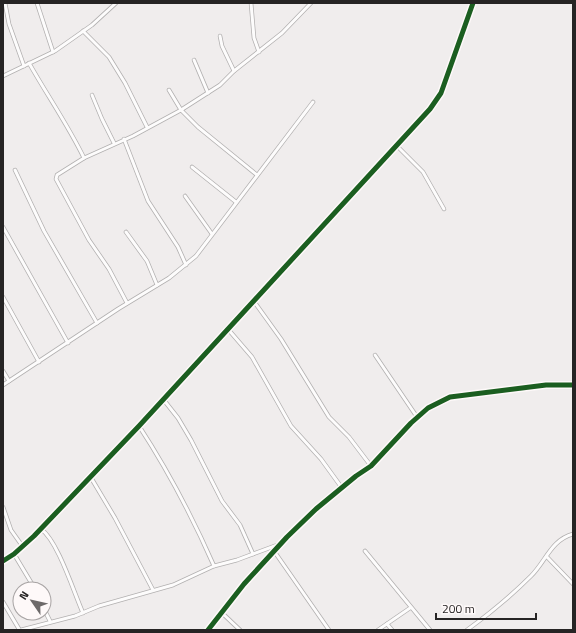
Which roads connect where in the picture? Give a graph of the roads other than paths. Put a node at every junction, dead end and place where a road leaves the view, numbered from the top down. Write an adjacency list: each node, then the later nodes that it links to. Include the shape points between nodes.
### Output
1 (5, 3): 14 (street, via 9,24)
2 (37, 3): 10 (street)
3 (116, 3): 7 (street)
4 (251, 3): 11 (street, via 254,38)
5 (311, 3): 11 (street)
6 (474, 3): 25 (street, via 441,93)
7 (110, 5): 8 (street)
8 (83, 31): 10 (street); 22 (street, via 109,57)
9 (220, 36): 15 (street)
10 (53, 52): 13 (street)
11 (259, 52): 15 (street)
12 (194, 60): 18 (street)
13 (29, 63): 14 (street); 26 (street, via 50,101 69,128)
14 (24, 66): 16 (street)
15 (234, 71): 18 (street)
16 (3, 76)
17 (169, 90): 21 (street)
18 (208, 93): 21 (street)
19 (92, 95): 24 (street)
20 (313, 102): 29 (street)
21 (181, 110): 22 (street); 29 (street, via 212,140)
22 (147, 127): 23 (street)
23 (124, 139): 24 (street); 36 (street, via 148,201 172,237)
24 (114, 143): 26 (street)
25 (396, 146): 32 (street, via 423,172); 39 (street)
26 (84, 158): 40 (street, via 57,175 56,179)
27 (192, 168): 31 (street)
28 (15, 170): 41 (street, via 44,231)
29 (257, 175): 31 (street)
30 (185, 196): 35 (street)
31 (236, 202): 35 (street)
32 (444, 209)
33 (3, 227): 43 (street)
34 (126, 232): 37 (street, via 147,261)
35 (212, 234): 36 (street)
36 (186, 265): 37 (street)
37 (157, 285): 40 (street)
38 (3, 297): 45 (street)
39 (253, 300): 42 (street); 53 (street, via 281,338 329,417 349,437)
40 (127, 303): 41 (street)
41 (97, 323): 43 (street)
42 (227, 328): 50 (street); 55 (street, via 252,357 291,426 321,459)
43 (68, 343): 45 (street)
44 (375, 355): 51 (street)
45 (39, 362): 47 (street)
46 (3, 371): 47 (street)
47 (9, 381): 48 (street)
48 (3, 385)
49 (573, 385): 51 (street, via 546,385 450,398 436,403)
50 (163, 399): 52 (street); 64 (street, via 184,428 222,501 240,526)
51 (417, 417): 53 (street)
52 (139, 426): 54 (street); 67 (street, via 164,464 189,510)
53 (371, 466): 55 (street)
54 (90, 476): 57 (street); 70 (street)
55 (342, 488): 59 (street)
56 (3, 507): 60 (street, via 11,530)
57 (41, 529): 60 (street); 74 (street, via 47,533 58,554)
58 (573, 534): 65 (street, via 558,540)
59 (281, 543): 61 (street); 64 (street)
60 (22, 547): 63 (street)
61 (274, 551): 73 (street); 81 (street)
62 (365, 552): 72 (street)
63 (14, 554): 66 (street); 68 (street)
64 (253, 554): 67 (street)
65 (547, 557): 69 (street); 85 (street, via 530,576)
66 (3, 561)
67 (214, 566): 70 (street)
68 (30, 581)
69 (573, 584)
70 (153, 590): 74 (street)
71 (3, 602): 78 (street)
72 (410, 608): 77 (street); 84 (street)
73 (221, 612): 79 (street); 80 (street)
74 (83, 613): 76 (street)
75 (50, 621): 78 (street)
76 (52, 621)
77 (388, 624): 82 (street); 83 (street)
78 (20, 629)
79 (208, 630)
80 (240, 630)
81 (329, 630)
82 (378, 630)
83 (392, 630)
84 (430, 630)
85 (467, 630)

